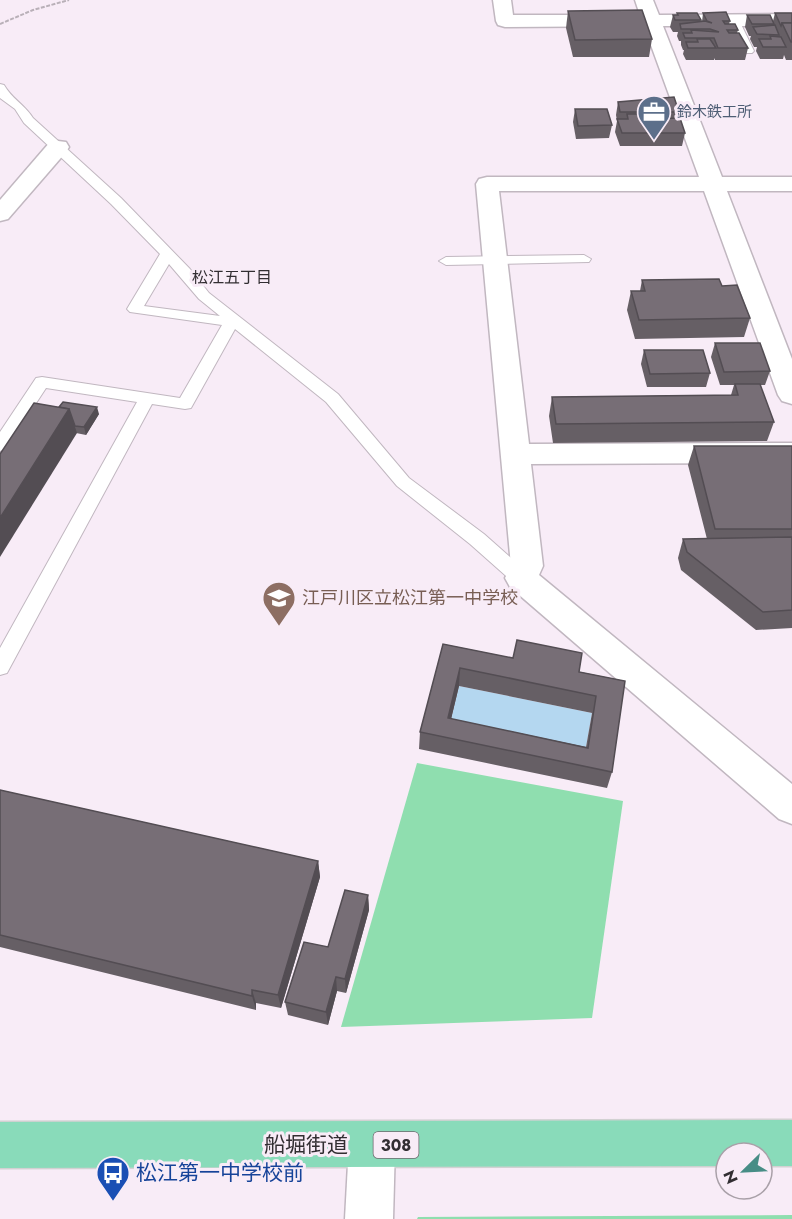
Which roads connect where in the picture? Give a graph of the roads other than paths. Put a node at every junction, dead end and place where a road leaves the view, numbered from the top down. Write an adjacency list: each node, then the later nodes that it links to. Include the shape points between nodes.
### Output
1 (501, 0): 2 (street, via 505,21)
2 (647, 10): 3 (street); 8 (street)
3 (734, 20): 4 (street); 5 (lane)
4 (792, 20)
5 (748, 51)
6 (0, 88): 7 (lane)
7 (58, 147): 10 (street); 11 (lane)
8 (714, 184): 9 (street); 13 (street, via 487,184); 16 (street)
9 (792, 184)
10 (5, 203)
11 (167, 254): 15 (lane, via 204,296); 15 (lane, via 135,309 219,321)
12 (584, 259): 13 (lane)
13 (494, 260): 14 (lane); 20 (street)
14 (446, 261)
15 (233, 319): 17 (lane, via 186,404); 21 (lane, via 332,398 403,482)
16 (792, 395)
17 (147, 398): 18 (lane, via 42,382); 22 (lane)
18 (0, 445)
19 (792, 453): 20 (street)
20 (515, 454): 21 (street, via 527,566)
21 (522, 578): 23 (street)
22 (0, 667)
23 (792, 807)
24 (792, 1143): 26 (main road, 船堀街道 / 308)
25 (0, 1145): 26 (main road, 船堀街道 / 308)
26 (372, 1145): 27 (street)
27 (369, 1219)

